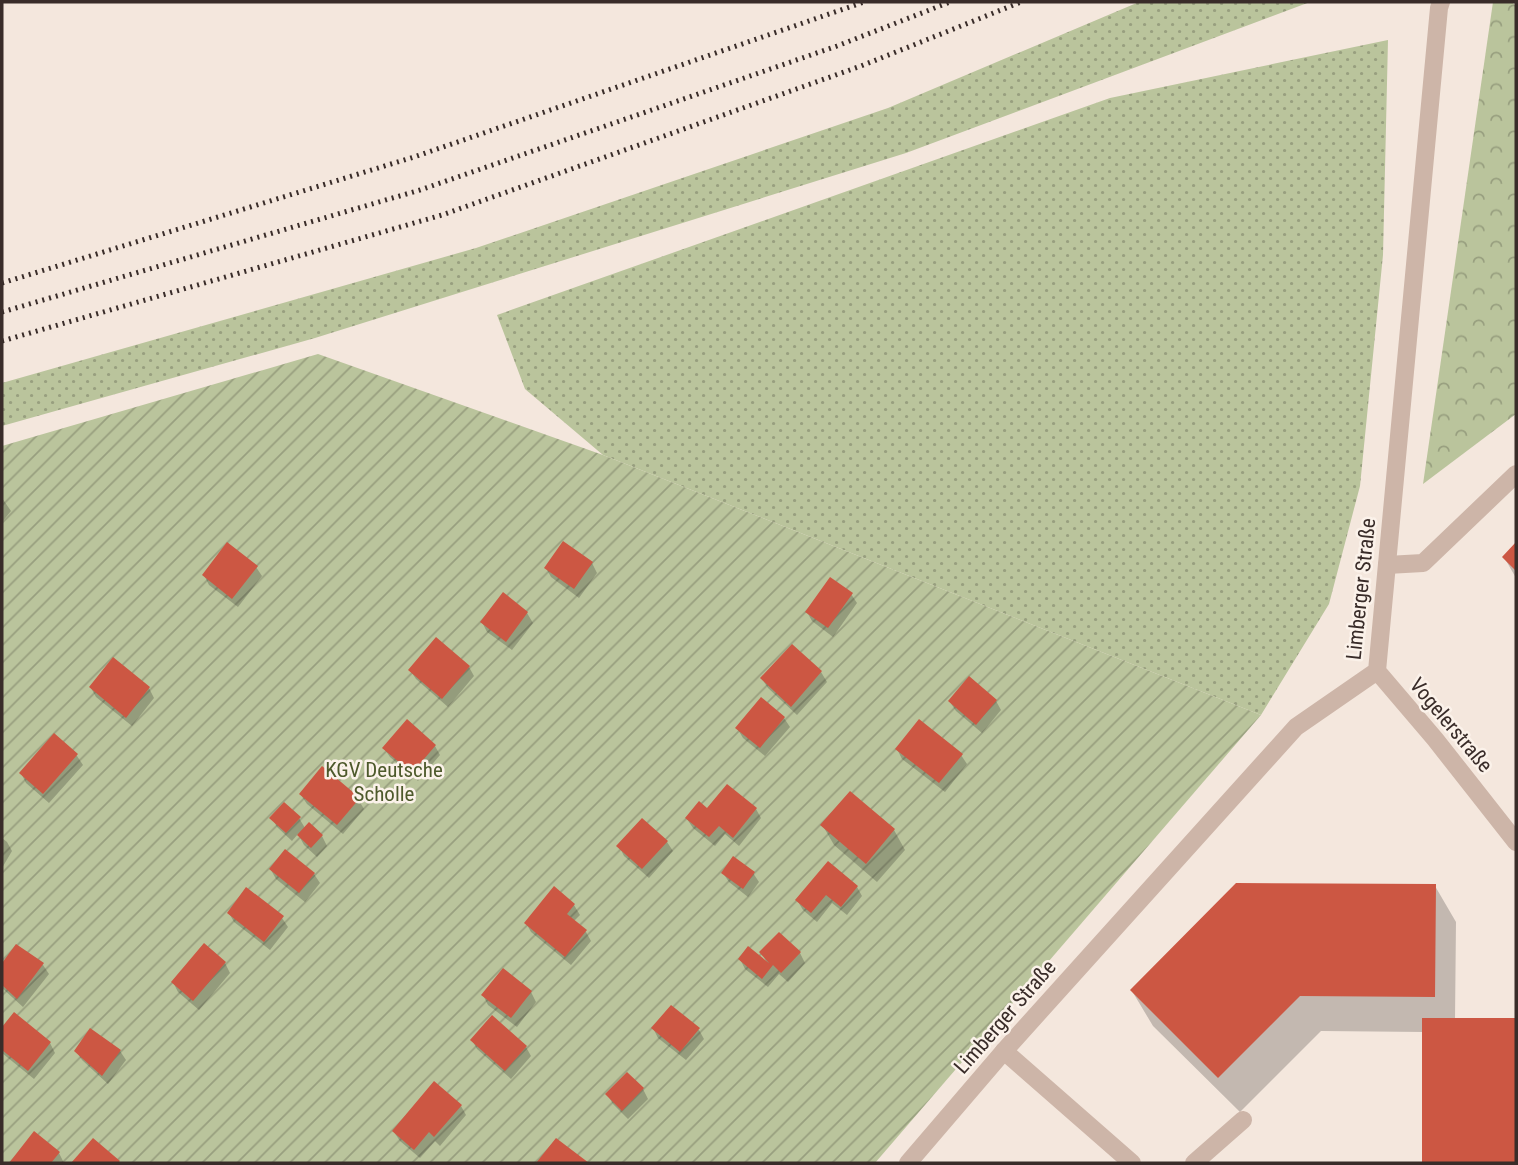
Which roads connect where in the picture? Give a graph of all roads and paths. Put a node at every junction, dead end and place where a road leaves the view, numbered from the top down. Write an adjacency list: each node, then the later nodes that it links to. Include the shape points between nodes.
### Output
1 (1441, 2): 3 (street, Limberger Straße)
2 (1516, 474): 3 (street, via 1423,563)
3 (1387, 565): 4 (street, Limberger Straße)
4 (1377, 671): 5 (street, Vogelerstraße); 6 (street, Limberger Straße, via 1296,727)
5 (1516, 842)
6 (1004, 1051): 8 (street, Limberger Straße); 9 (street)
7 (1243, 1120): 10 (street)
8 (908, 1163)
9 (1132, 1163)
10 (1194, 1163)

